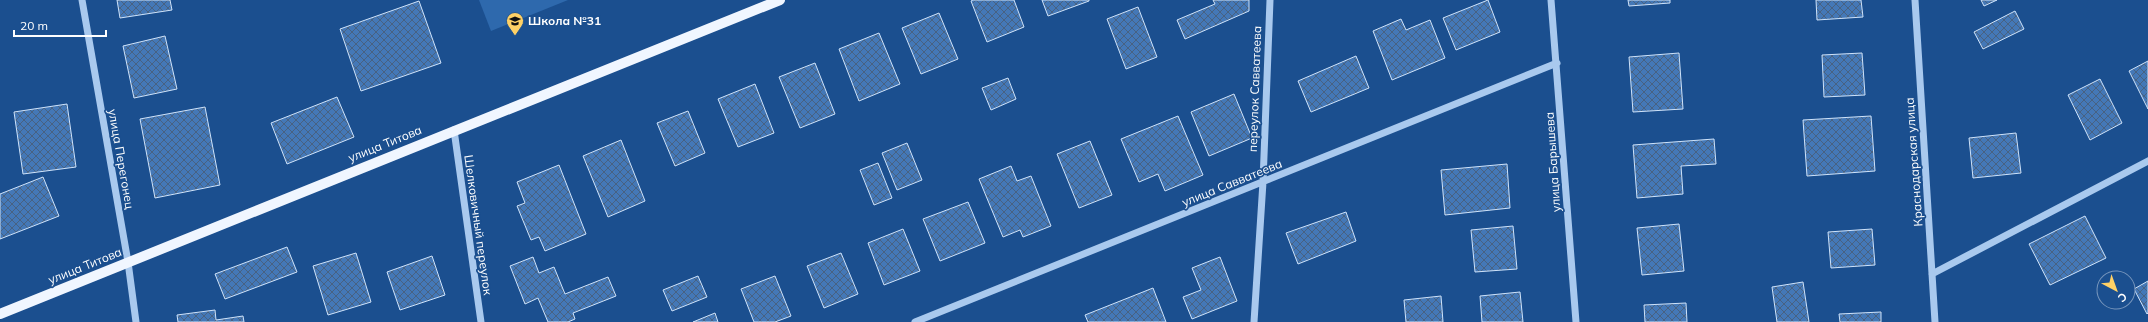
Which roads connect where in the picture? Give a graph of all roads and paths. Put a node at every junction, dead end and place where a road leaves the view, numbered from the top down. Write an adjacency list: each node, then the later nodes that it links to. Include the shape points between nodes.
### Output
1 (82, 0): 10 (street, улица Перегонец)
2 (780, 0): 7 (main road, улица Титова)
3 (1270, 0): 9 (street, переулок Савватеева)
4 (1551, 0): 6 (street, улица Барышева)
5 (1915, 0): 11 (street, Краснодарская улица)
6 (1556, 63): 9 (street, улица Савватеева); 17 (street, улица Барышева)
7 (454, 130): 10 (main road, улица Титова); 14 (street, Шелковичный переулок)
8 (2148, 161): 11 (street)
9 (1263, 182): 15 (street, улица Савватеева); 16 (street, переулок Савватеева)
10 (128, 262): 12 (main road, улица Титова); 13 (street, улица Перегонец)
11 (1932, 274): 18 (street, Краснодарская улица)
12 (0, 314)
13 (136, 322)
14 (481, 322)
15 (915, 322)
16 (1254, 322)
17 (1576, 322)
18 (1935, 322)

